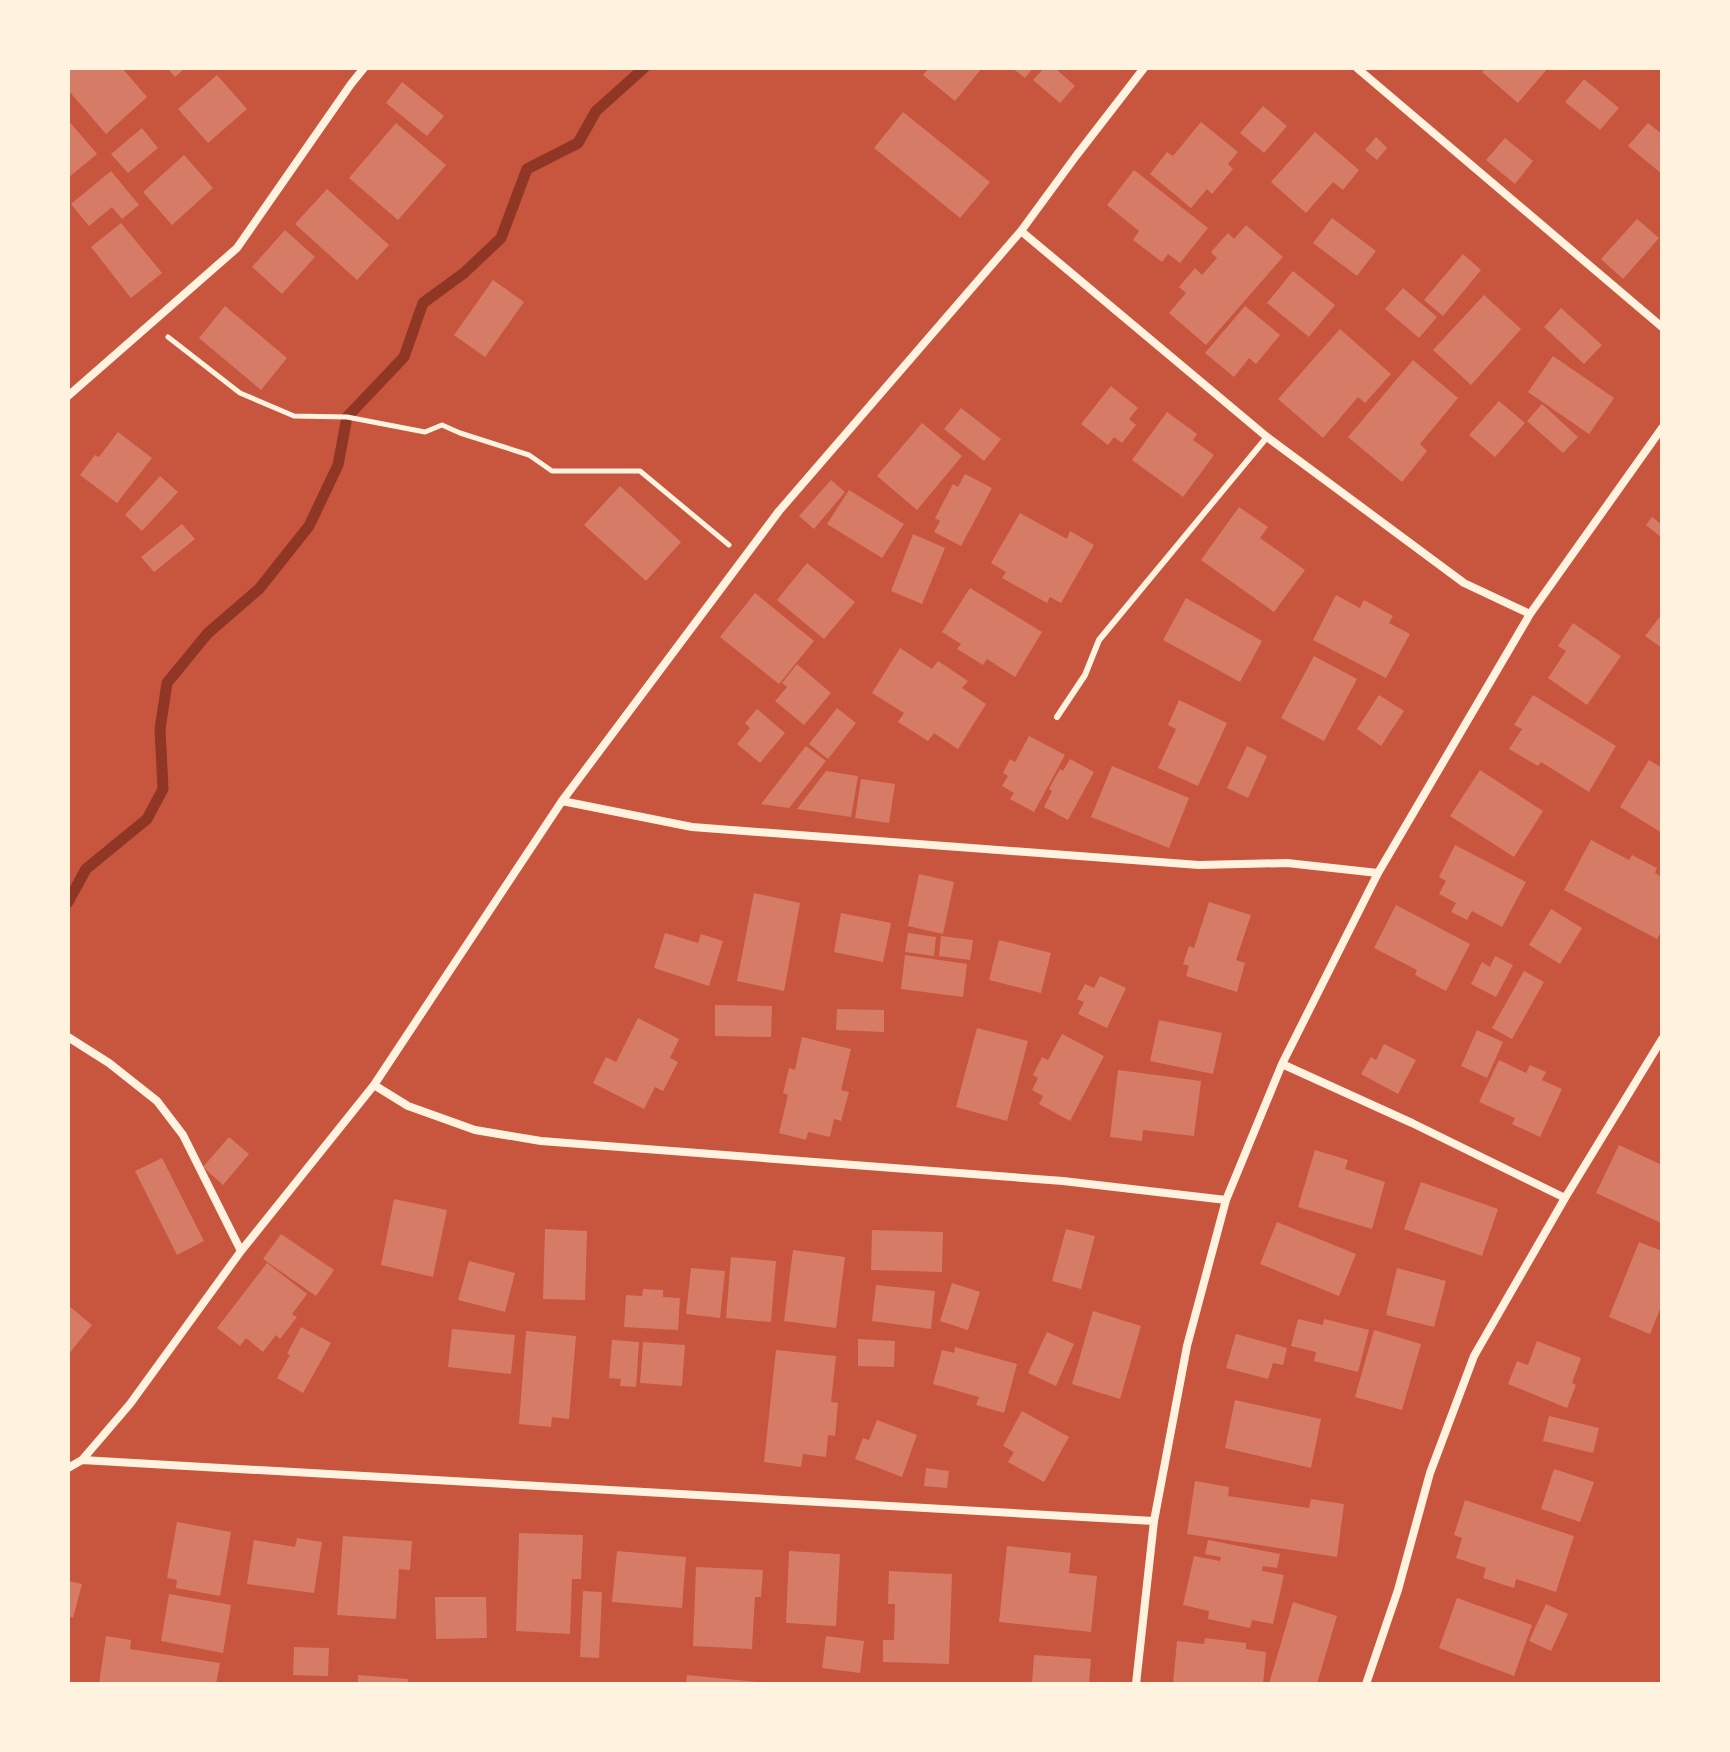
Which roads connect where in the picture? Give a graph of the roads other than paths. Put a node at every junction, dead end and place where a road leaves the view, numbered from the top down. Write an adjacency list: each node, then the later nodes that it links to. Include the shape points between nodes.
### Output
1 (364, 68): 6 (street, via 237,248)
2 (1144, 68): 4 (street)
3 (1357, 68): 5 (street)
4 (1021, 231): 8 (street); 11 (street, via 779,511)
5 (1662, 327)
6 (68, 396)
7 (1662, 428): 9 (street)
8 (1267, 437): 9 (street, via 1464,583); 10 (lane, via 1099,640 1085,675)
9 (1530, 614): 12 (street)
10 (1057, 717)
11 (562, 801): 12 (street, via 692,827); 16 (street)
12 (1378, 873): 15 (street)
13 (68, 1037): 19 (street, via 157,1101 183,1135)
14 (1662, 1039): 17 (street)
15 (1282, 1064): 17 (street); 18 (street)
16 (374, 1085): 18 (street, via 408,1106 475,1130 541,1141 1063,1181); 19 (street)
17 (1565, 1198): 24 (street, via 1474,1356 1430,1473)
18 (1226, 1200): 22 (street, via 1187,1346)
19 (241, 1251): 20 (street, via 130,1404)
20 (82, 1460): 21 (street); 22 (street)
21 (68, 1468)
22 (1154, 1521): 23 (street)
23 (1136, 1684)
24 (1366, 1684)

